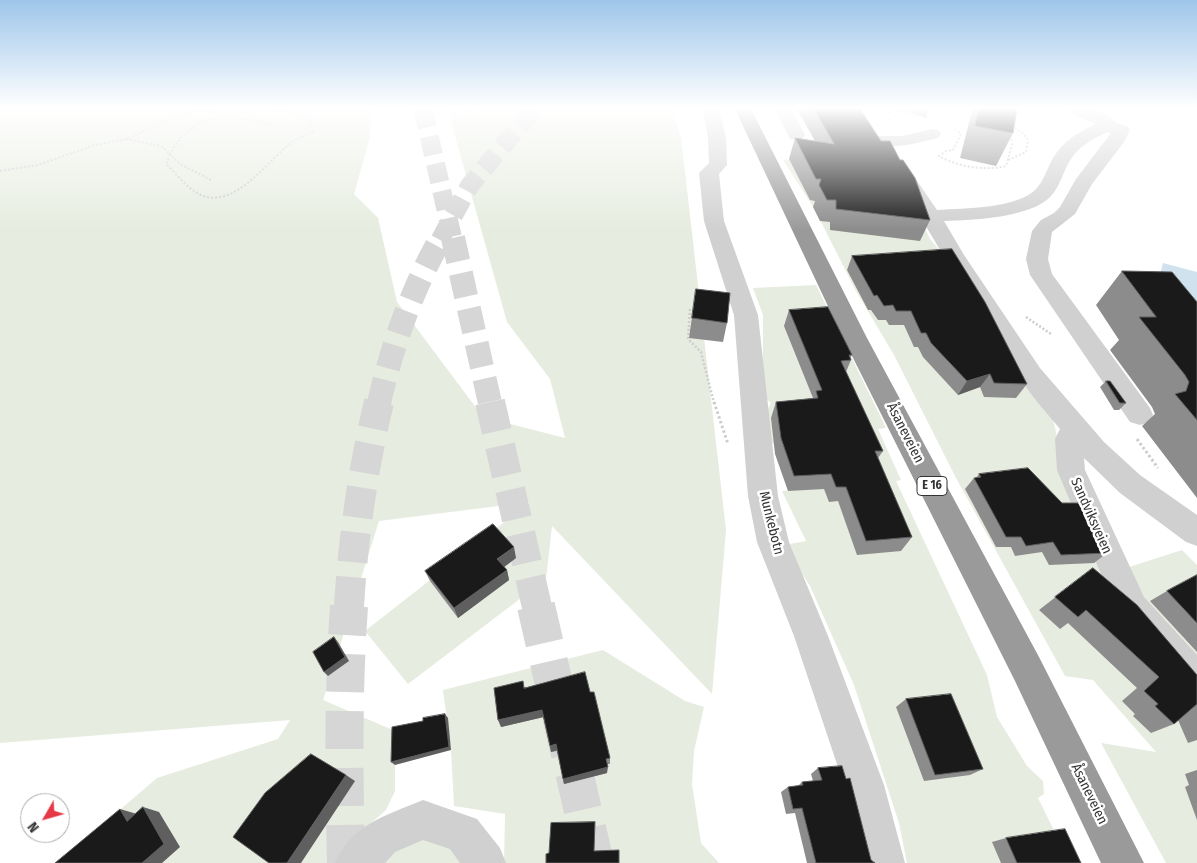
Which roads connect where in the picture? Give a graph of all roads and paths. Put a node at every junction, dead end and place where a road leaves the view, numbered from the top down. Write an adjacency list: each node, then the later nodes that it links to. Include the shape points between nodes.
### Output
1 (83, 149): 15 (path, via 38,165)
2 (165, 149): 13 (path)
3 (172, 149): 13 (path)
4 (285, 149): 13 (path, via 247,183 232,193 214,198 201,195 166,164)
5 (717, 149): 29 (street, Munkebotn, via 718,165 709,172 714,221 746,315 762,496 773,542 811,636 864,785)
6 (763, 149): 30 (highway, Åsaneveien / E 16, via 855,338 1027,669)
7 (885, 149): 17 (street)
8 (952, 149): 14 (path, via 939,156 948,162 997,168 1006,166)
9 (1010, 149): 14 (path)
10 (1026, 149): 14 (path)
11 (1070, 149): 17 (street, via 1041,196 1001,209)
12 (1109, 149): 21 (street, via 1082,183 1068,210 1042,231 1037,260 1042,275)
13 (170, 154): 16 (path, via 180,164)
14 (1008, 160)
15 (0, 171)
16 (211, 180)
17 (931, 216): 22 (street, via 953,256 1027,368)
18 (690, 310): 23 (path, via 688,338 701,352)
19 (1024, 315): 20 (path)
20 (1056, 337)
21 (1140, 414): 24 (path, via 1121,415)
22 (1074, 425): 25 (street, via 1094,450 1130,484); 26 (street, Sandviksveien, via 1069,439 1071,470 1132,608)
23 (731, 451)
24 (1159, 470)
25 (1197, 532)
26 (1197, 682)
27 (356, 863): 28 (street, via 381,838 423,820 463,833)
28 (485, 863)
29 (884, 863)
30 (1123, 863)

